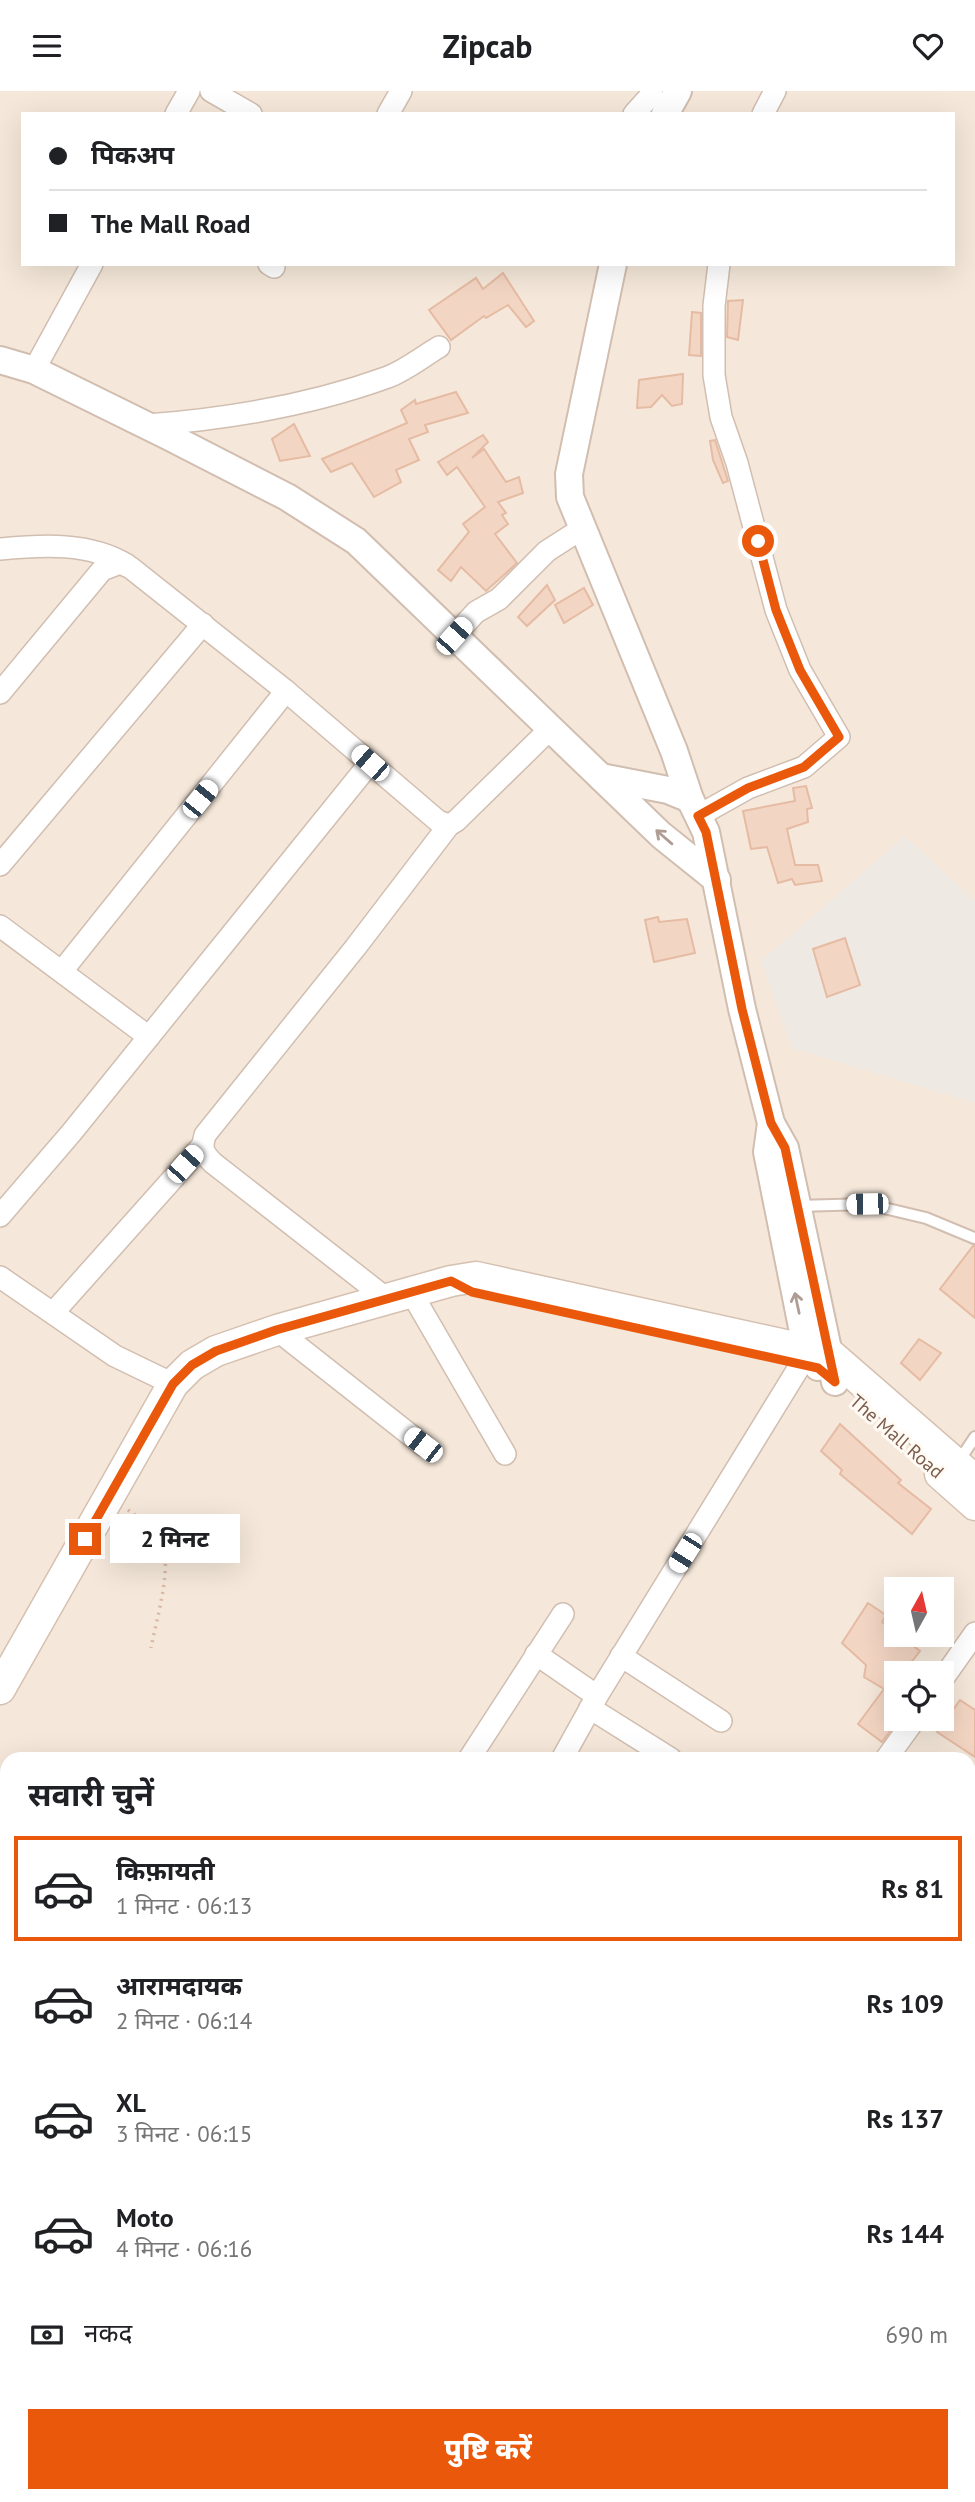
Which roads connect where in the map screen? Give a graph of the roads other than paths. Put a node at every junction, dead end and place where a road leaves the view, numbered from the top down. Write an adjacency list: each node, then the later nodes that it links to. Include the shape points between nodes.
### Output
1 (188, 91): 6 (street)
2 (211, 91): 7 (street)
3 (401, 91): 8 (street)
4 (775, 91): 10 (street)
5 (662, 99): 9 (street)
6 (177, 112)
7 (248, 112)
8 (389, 112)
9 (638, 112)
10 (764, 112)
11 (91, 266): 16 (street)
12 (613, 266): 18 (street, via 569,474 570,497)
13 (719, 266): 28 (street, via 714,375 722,417 776,610 800,670 839,737 804,767)
14 (439, 347): 17 (street, via 389,377 243,416)
15 (0, 360): 16 (street)
16 (34, 370): 17 (street)
17 (147, 425): 22 (street, via 287,497 356,541)
18 (583, 528): 22 (street, via 547,551 499,599 475,612); 28 (street)
19 (0, 549): 20 (street, via 42,545 107,553)
20 (131, 568): 21 (street); 24 (street, via 120,563 102,570)
21 (203, 624): 23 (street); 30 (street)
22 (454, 636): 25 (street)
23 (286, 691): 26 (street); 33 (street)
24 (0, 693)
25 (550, 729): 27 (street); 29 (street)
26 (370, 763): 29 (street, via 438,821); 34 (street)
27 (601, 777): 28 (street, via 668,790); 31 (street, one-way to 27, via 661,835)
28 (694, 807): 31 (street, via 706,832)
29 (449, 825): 36 (street, via 205,1135)
30 (0, 865)
31 (717, 880): 35 (street, via 742,1009)
32 (0, 926): 33 (street)
33 (62, 971): 34 (street)
34 (149, 1037): 38 (street)
35 (771, 1123): 37 (street, via 785,1148); 44 (street, one-way to 35, via 802,1327 767,1152)
36 (202, 1146): 41 (street, via 213,1163); 42 (street)
37 (798, 1206): 39 (lane, via 867,1204 926,1218); 44 (street)
38 (0, 1216)
39 (974, 1238)
40 (0, 1277): 42 (street)
41 (399, 1295): 43 (main road, The Mall Road); 44 (main road, The Mall Road, via 476,1277); 48 (street)
42 (52, 1313): 45 (street, via 115,1356)
43 (276, 1330): 45 (main road, The Mall Road, via 216,1351 192,1365); 47 (street)
44 (819, 1364): 49 (main road, The Mall Road); 50 (main road, The Mall Road); 54 (street)
45 (173, 1384): 56 (main road, The Mall Road)
46 (975, 1437): 49 (lane)
47 (423, 1445)
48 (505, 1454)
49 (966, 1472)
50 (975, 1504)
51 (564, 1613): 53 (street)
52 (975, 1633): 55 (street)
53 (536, 1654): 57 (street); 60 (street)
54 (621, 1656): 57 (street); 58 (street)
55 (954, 1663)
56 (4, 1673)
57 (593, 1702): 61 (street); 62 (street)
58 (721, 1721)
59 (906, 1731): 63 (street)
60 (473, 1752)
61 (566, 1752)
62 (661, 1752)
63 (891, 1752)

